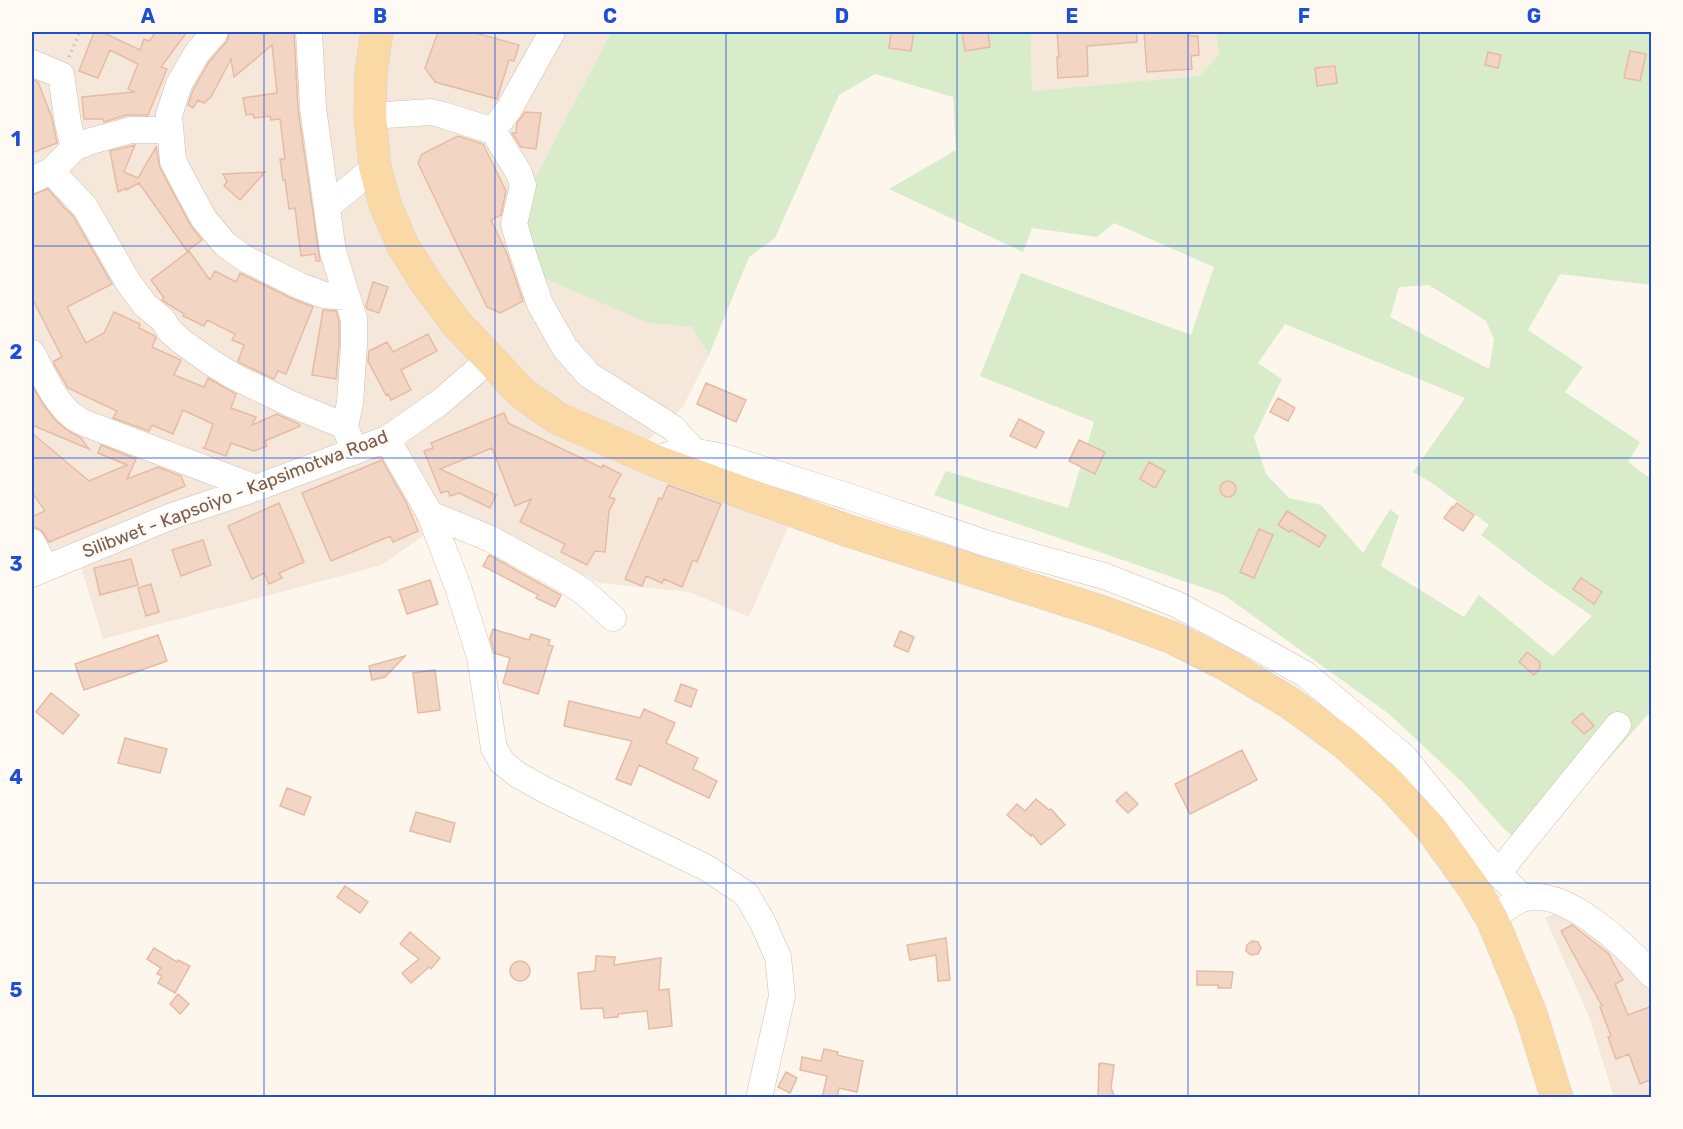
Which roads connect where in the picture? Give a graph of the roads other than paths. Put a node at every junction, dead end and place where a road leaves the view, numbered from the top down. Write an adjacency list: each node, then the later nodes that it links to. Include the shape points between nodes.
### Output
1 (215, 32): 7 (street, via 178,84 169,115)
2 (309, 32): 12 (street, via 312,108)
3 (377, 32): 6 (main road)
4 (552, 32): 8 (street)
5 (32, 63): 9 (street, via 61,75)
6 (370, 116): 8 (street, via 431,112); 10 (main road)
7 (170, 130): 9 (street, via 131,130); 13 (street, via 173,161 204,219 225,244 289,282 324,296)
8 (493, 131): 19 (street, via 523,184 514,225 540,304 565,348 589,375 673,428)
9 (74, 148): 11 (street)
10 (375, 167): 12 (street); 15 (main road, via 384,204 403,246 456,323)
11 (41, 176): 16 (street, via 85,207 134,290 181,341 233,376)
12 (327, 207): 13 (street, via 333,252)
13 (346, 297): 16 (street, via 354,319 354,345)
14 (32, 353): 21 (street, via 48,385 74,418)
15 (489, 360): 17 (street, Silibwet - Kapsoiyo - Kapsimotwa Road, via 439,403); 20 (main road, via 522,393 557,418)
16 (345, 426): 18 (street)
17 (387, 439): 18 (street, Silibwet - Kapsoiyo - Kapsimotwa Road); 22 (street)
18 (354, 452): 21 (street, Silibwet - Kapsoiyo - Kapsimotwa Road)
19 (695, 452): 20 (street); 27 (street, via 724,457 988,544 1104,576 1176,604 1305,674 1404,757)
20 (653, 460): 29 (main road, via 846,530 1103,612 1173,638 1227,666 1290,703 1347,745 1391,785 1432,830 1473,886)
21 (256, 488): 24 (street, Silibwet - Kapsoiyo - Kapsimotwa Road, via 172,516)
22 (430, 514): 25 (street, via 491,539 567,581); 31 (street, via 480,657 494,748 502,762 518,776 545,790 705,867 746,894 762,921 778,957 782,996)
23 (32, 542): 24 (street)
24 (38, 571)
25 (613, 618)
26 (1618, 725): 27 (street)
27 (1498, 873): 28 (street)
28 (1523, 898): 29 (street); 30 (street, via 1541,896 1561,902 1592,919)
29 (1492, 920): 32 (main road, via 1531,1014)
30 (1652, 975)
31 (759, 1098)
32 (1557, 1098)

